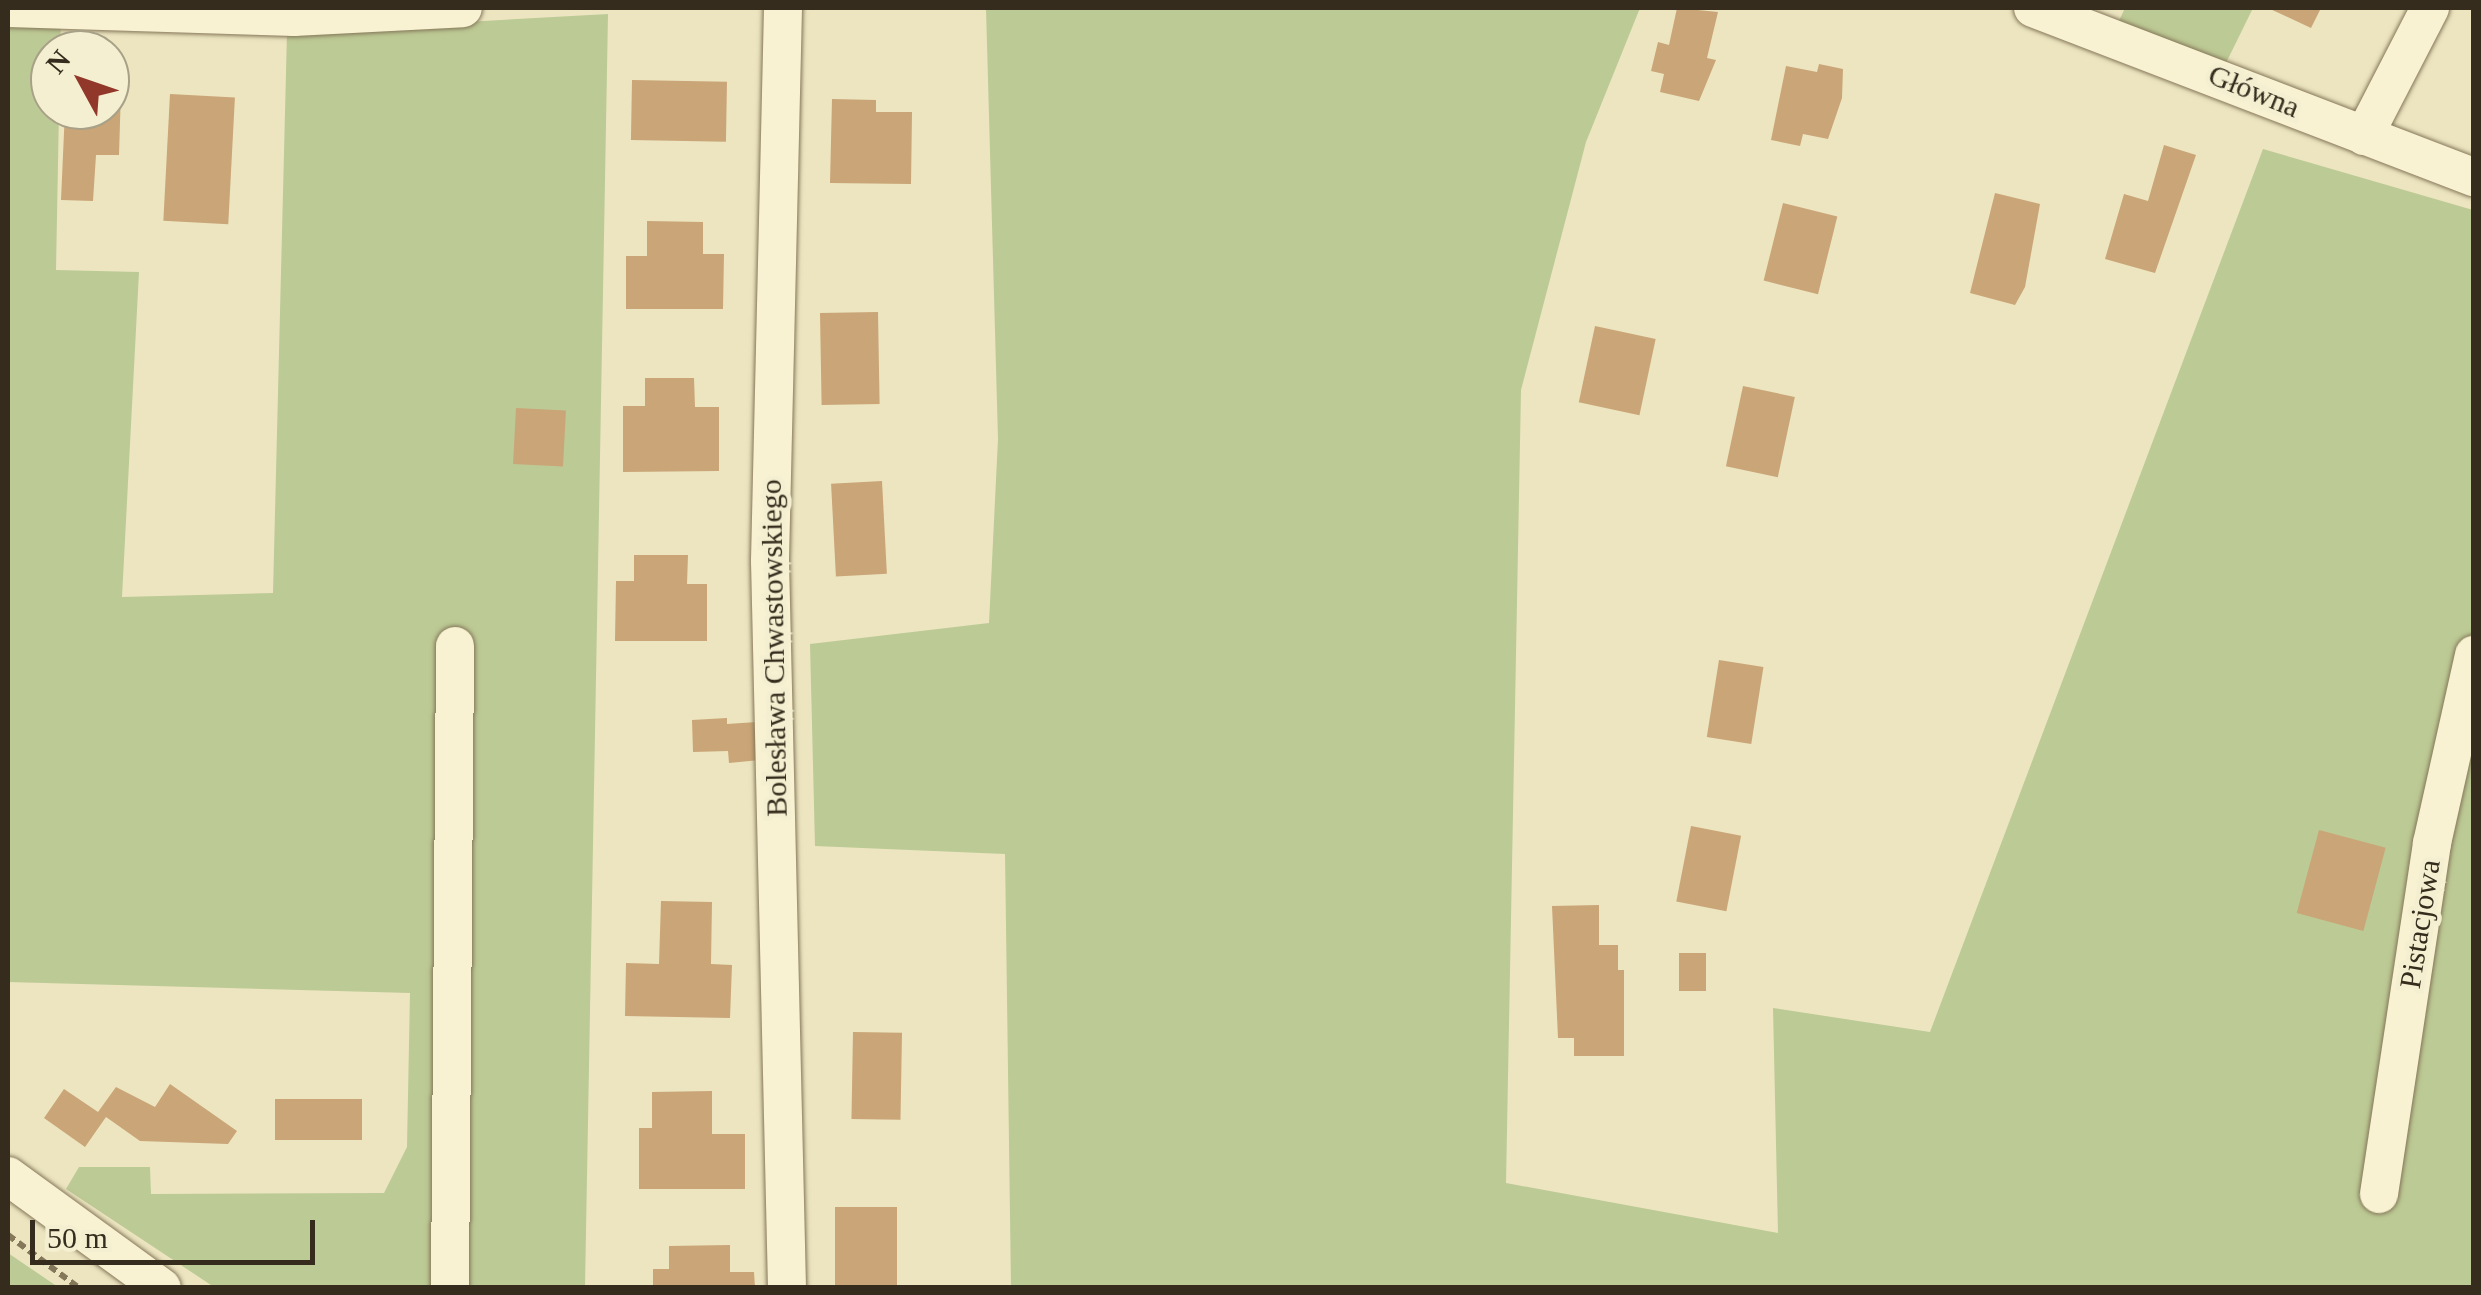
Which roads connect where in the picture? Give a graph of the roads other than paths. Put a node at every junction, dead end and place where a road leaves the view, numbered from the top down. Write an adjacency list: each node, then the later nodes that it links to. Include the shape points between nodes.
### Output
1 (8, 8): 6 (street)
2 (463, 8): 6 (street)
3 (783, 8): 15 (street, Bolesława Chwastowskiego, via 770,561)
4 (2034, 8): 7 (street, Główna)
5 (2430, 8): 7 (street)
6 (250, 12)
7 (2364, 136): 8 (street, Główna)
8 (2474, 177)
9 (455, 646): 14 (street)
10 (2474, 656): 12 (street, Pistacjowa, via 2432,843)
11 (8, 1176): 13 (street)
12 (2379, 1194)
13 (162, 1288)
14 (450, 1288)
15 (787, 1288)

